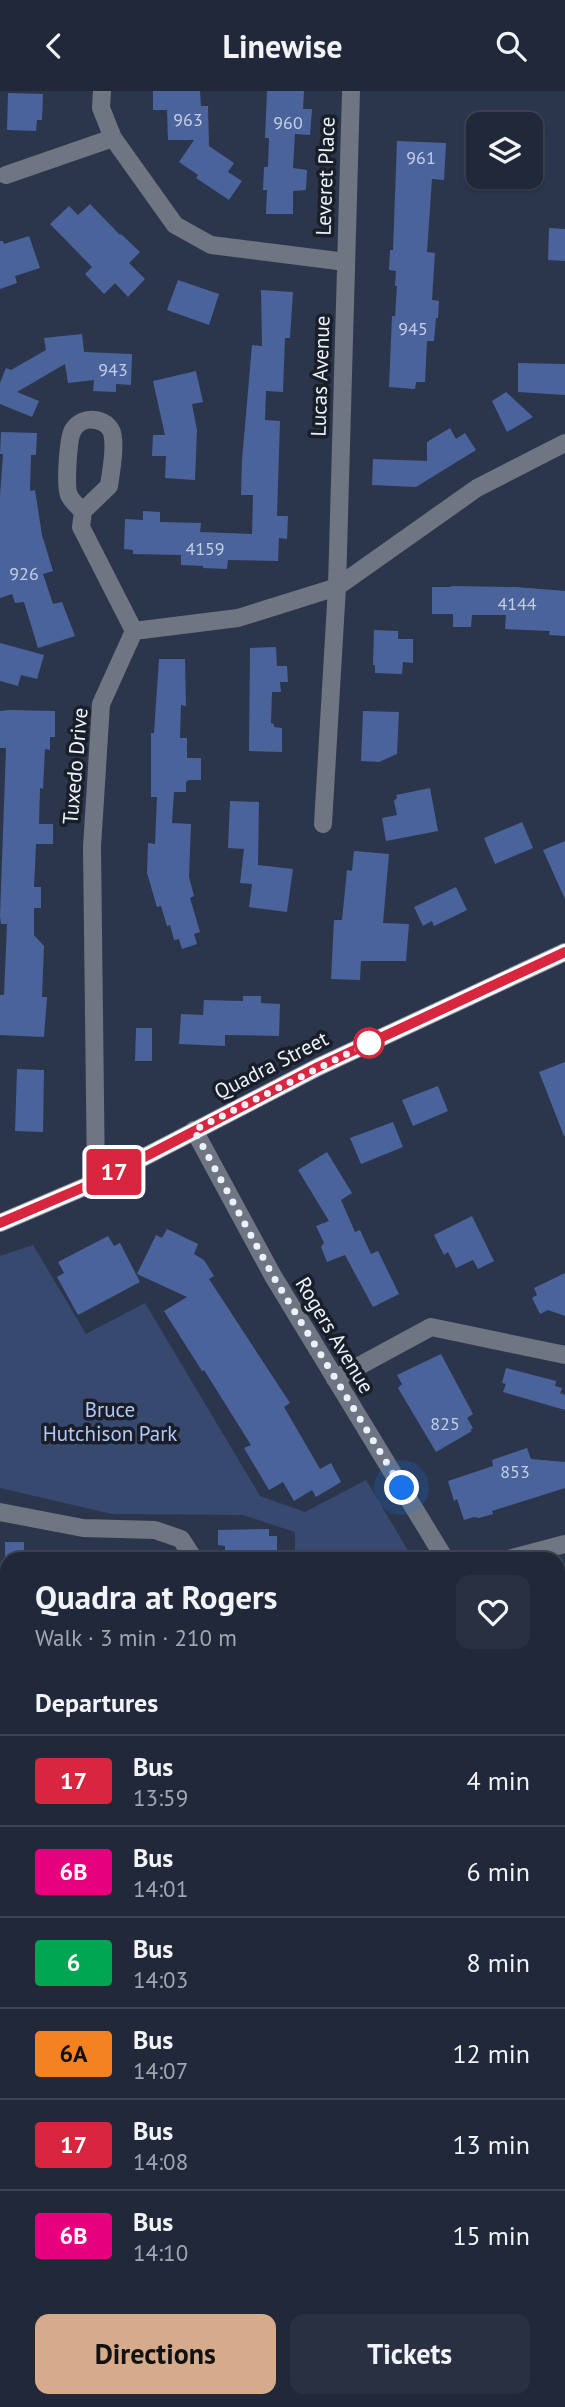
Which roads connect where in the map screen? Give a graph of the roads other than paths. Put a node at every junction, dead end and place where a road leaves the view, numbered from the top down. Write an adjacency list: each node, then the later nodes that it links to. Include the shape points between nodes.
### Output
1 (102, 91): 3 (street, via 101,108)
2 (351, 91): 5 (street, Leveret Place)
3 (113, 138): 4 (street); 5 (street, via 175,225 211,245)
4 (6, 175)
5 (346, 262): 8 (street, Lucas Avenue)
6 (565, 443): 8 (street, via 477,488)
7 (83, 511): 7 (street, via 110,486 114,435 106,423 92,419 80,423 71,439 67,487 69,497); 9 (street, via 81,527)
8 (337, 587): 9 (street, via 238,618); 10 (street, Lucas Avenue)
9 (134, 631): 13 (street, Tuxedo Drive, via 102,705 99,743 92,847)
10 (323, 824)
11 (565, 953): 12 (main road, Quadra Street)
12 (194, 1130): 13 (main road, Quadra Street); 16 (street, Rogers Avenue)
13 (96, 1182): 14 (main road, Quadra Street)
14 (0, 1223)
15 (565, 1355): 16 (street, via 431,1327)
16 (335, 1379): 20 (street, Rogers Avenue)
17 (0, 1512): 19 (street, via 83,1528 155,1530 181,1539)
18 (565, 1544): 21 (street)
19 (189, 1552)
20 (441, 1552)
21 (535, 1552)

